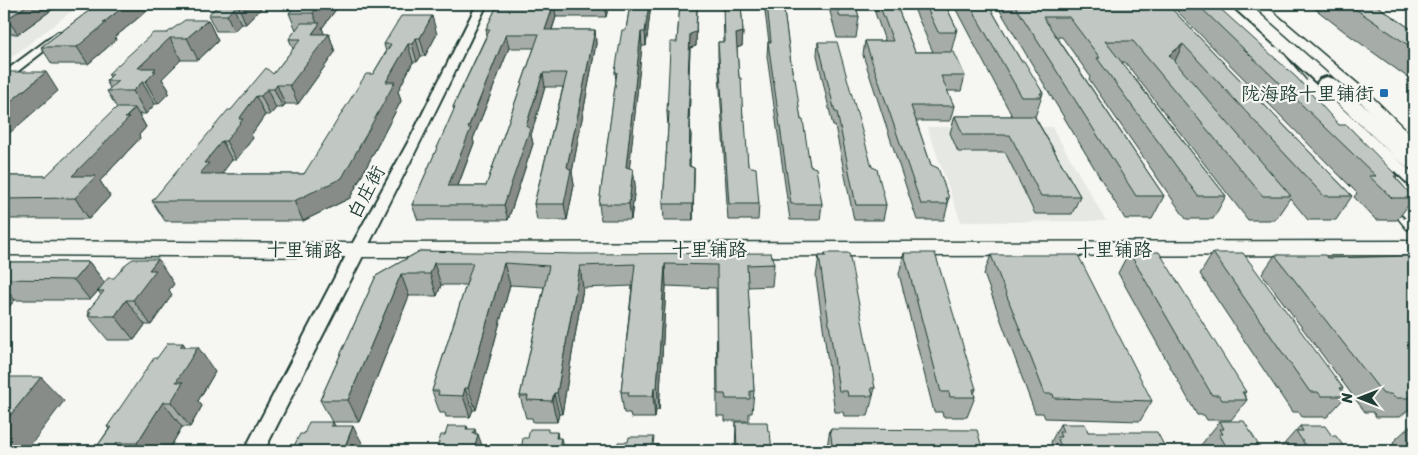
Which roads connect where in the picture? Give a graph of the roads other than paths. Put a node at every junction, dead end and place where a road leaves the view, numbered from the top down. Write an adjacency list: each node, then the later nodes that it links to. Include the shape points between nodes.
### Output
1 (482, 4): 22 (street, 白庄街, via 419,134)
2 (1204, 4): 7 (street)
3 (1217, 4): 8 (highway)
4 (1237, 4): 11 (highway)
5 (1257, 4): 12 (street, via 1360,93)
6 (69, 27): 9 (street)
7 (1248, 44): 10 (street); 17 (street)
8 (1273, 56): 16 (highway, bridge); 18 (highway, bridge, via 1371,168)
9 (4, 78)
10 (1301, 105)
11 (1358, 111): 13 (highway); 14 (highway)
12 (1414, 148)
13 (1414, 152)
14 (1414, 162)
15 (1372, 179): 19 (street)
16 (1414, 187)
17 (1414, 203)
18 (1414, 209)
19 (1414, 225)
20 (4, 248): 22 (street, 十里铺路)
21 (1414, 248): 22 (street, 十里铺路)
22 (357, 250): 23 (street, 白庄街)
23 (254, 451)

